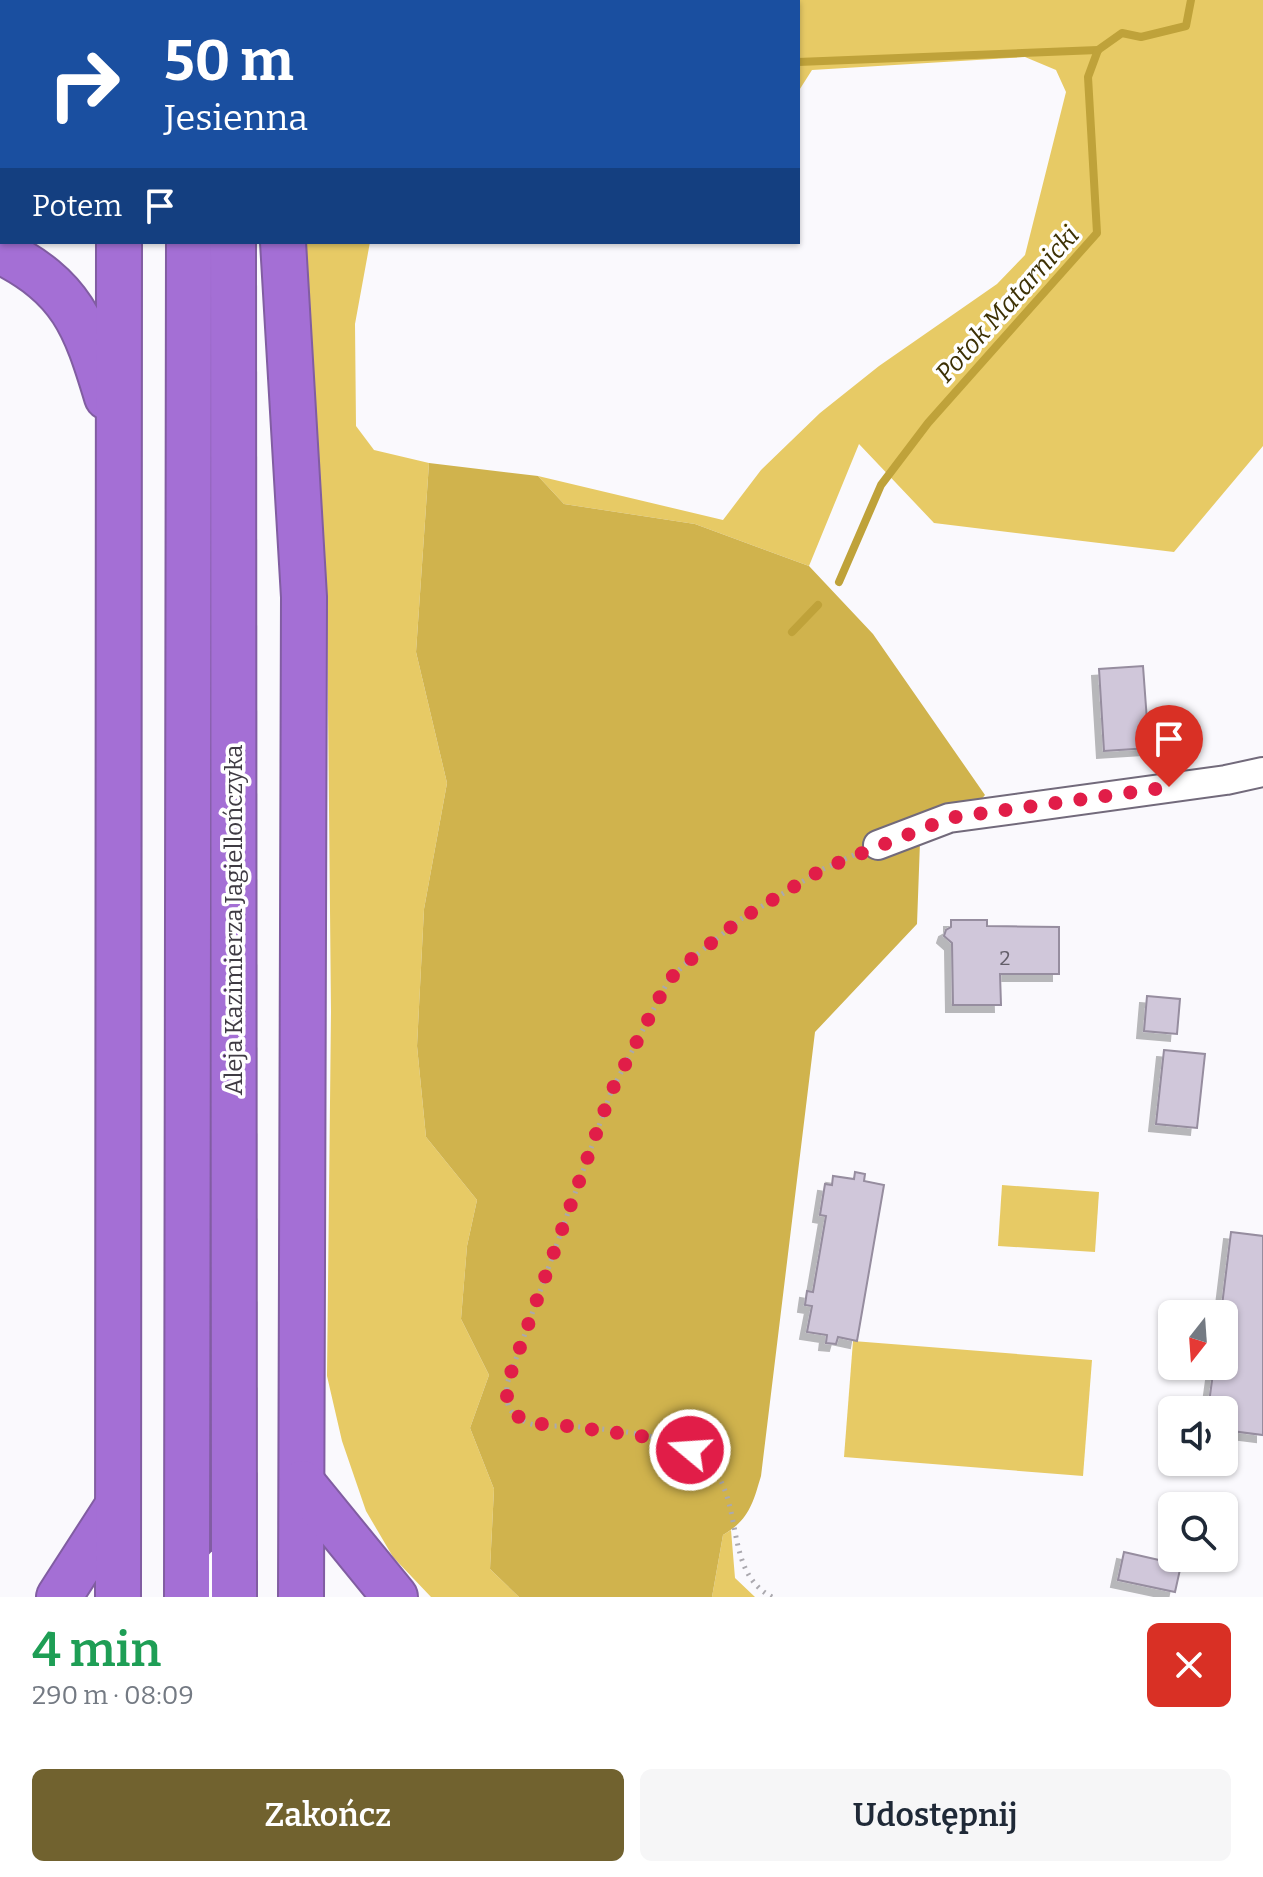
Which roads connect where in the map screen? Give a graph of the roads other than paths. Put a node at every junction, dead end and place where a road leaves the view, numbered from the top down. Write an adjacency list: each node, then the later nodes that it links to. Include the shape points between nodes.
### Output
1 (119, 244): 6 (highway)
2 (189, 244): 11 (highway, Aleja Kazimierza Jagiellończyka, via 187,1468)
3 (233, 244): 11 (highway, Aleja Kazimierza Jagiellończyka, via 234,1470)
4 (283, 244): 9 (highway, via 304,597)
5 (0, 251): 6 (highway, via 31,266 61,295 90,343 107,398)
6 (121, 416): 10 (highway)
7 (1263, 772): 8 (street, via 949,818)
8 (878, 845)
9 (302, 1483): 14 (highway); 15 (highway)
10 (117, 1507): 12 (highway); 13 (highway)
11 (209, 1596)
12 (59, 1597)
13 (118, 1597)
14 (301, 1597)
15 (395, 1597)

